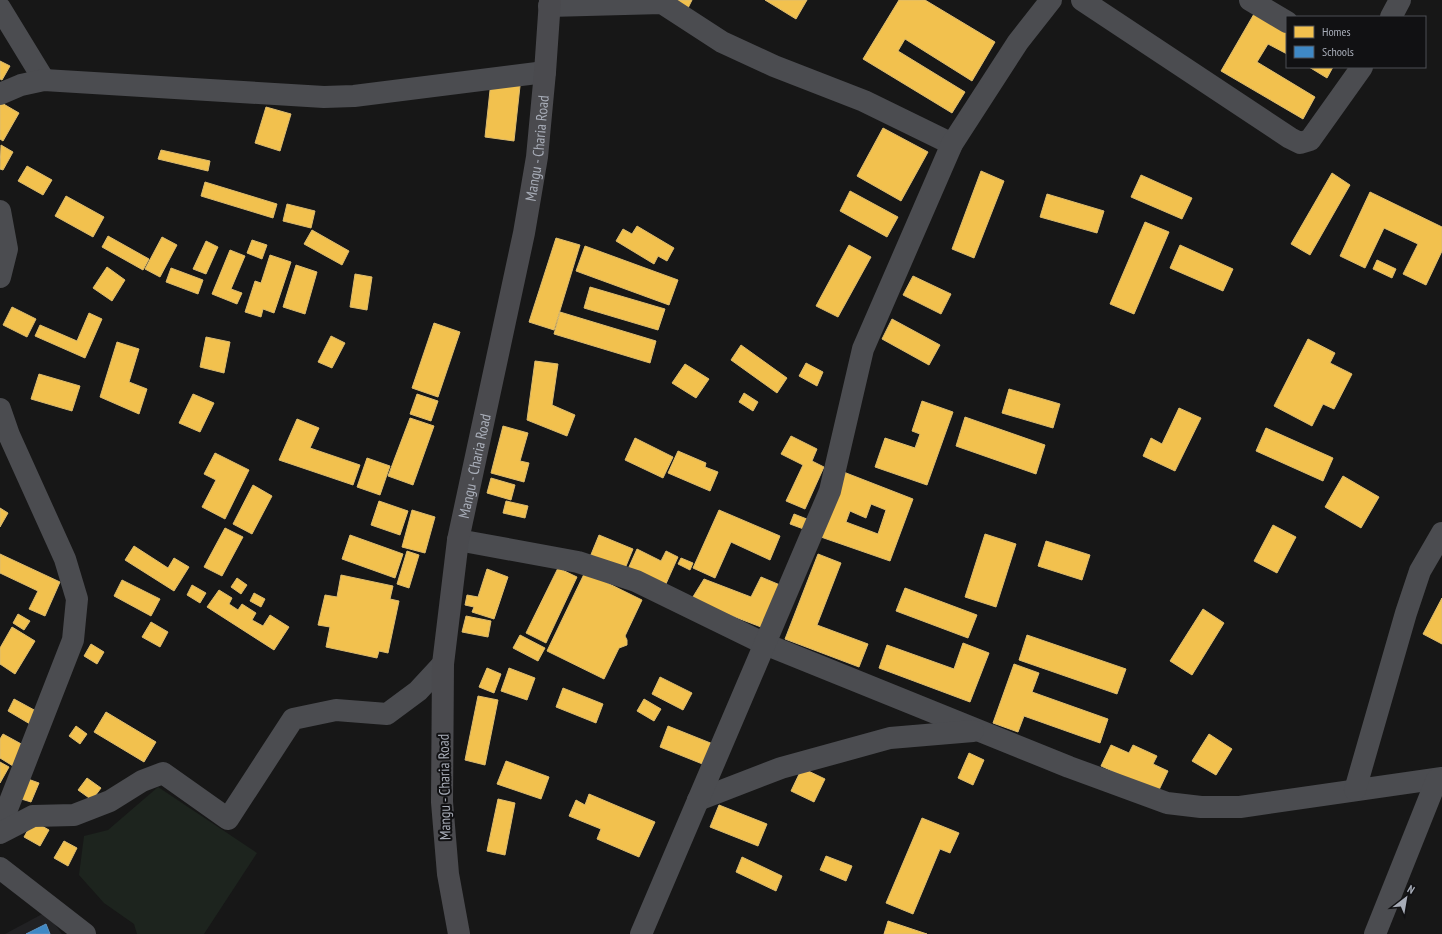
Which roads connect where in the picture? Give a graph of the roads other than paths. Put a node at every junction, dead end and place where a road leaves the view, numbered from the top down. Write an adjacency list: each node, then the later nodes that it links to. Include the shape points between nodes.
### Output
1 (1051, 0): 13 (street, via 1018,42)
2 (1082, 0): 9 (street, via 1290,138 1300,142 1310,140)
3 (1250, 0): 8 (street)
4 (1400, 0): 7 (street)
5 (549, 3): 10 (street, Mangu - Charia Road); 13 (street, via 662,3 722,42 774,66 864,101)
6 (0, 8): 11 (street)
7 (1392, 16)
8 (1286, 21)
9 (1361, 68)
10 (545, 72): 11 (street, via 354,96 324,97); 18 (street, Mangu - Charia Road, via 537,157 524,233)
11 (44, 80): 12 (street, via 21,85)
12 (0, 94)
13 (952, 144): 19 (street, via 863,349 830,491)
14 (0, 211): 15 (street, via 6,249)
15 (0, 277)
16 (0, 409): 25 (street, via 9,435 65,559 78,599 73,640)
17 (1442, 533): 23 (street, via 1420,570)
18 (458, 540): 19 (street, via 578,562 636,581); 20 (street, Mangu - Charia Road)
19 (765, 644): 21 (street); 24 (street)
20 (444, 664): 26 (street, via 418,692 387,714 336,710 293,719 228,820 163,773 142,781 110,801 74,815 33,816); 29 (street, Mangu - Charia Road, via 442,802 448,874)
21 (977, 731): 23 (street, via 1166,803 1202,807 1240,807); 24 (street, via 890,738 781,768)
22 (1439, 779): 23 (street); 31 (street)
23 (1355, 790)
24 (698, 800): 30 (street)
25 (0, 827)
26 (0, 833)
27 (0, 868): 28 (street)
28 (85, 934)
29 (459, 934)
30 (641, 934)
31 (1375, 934)

